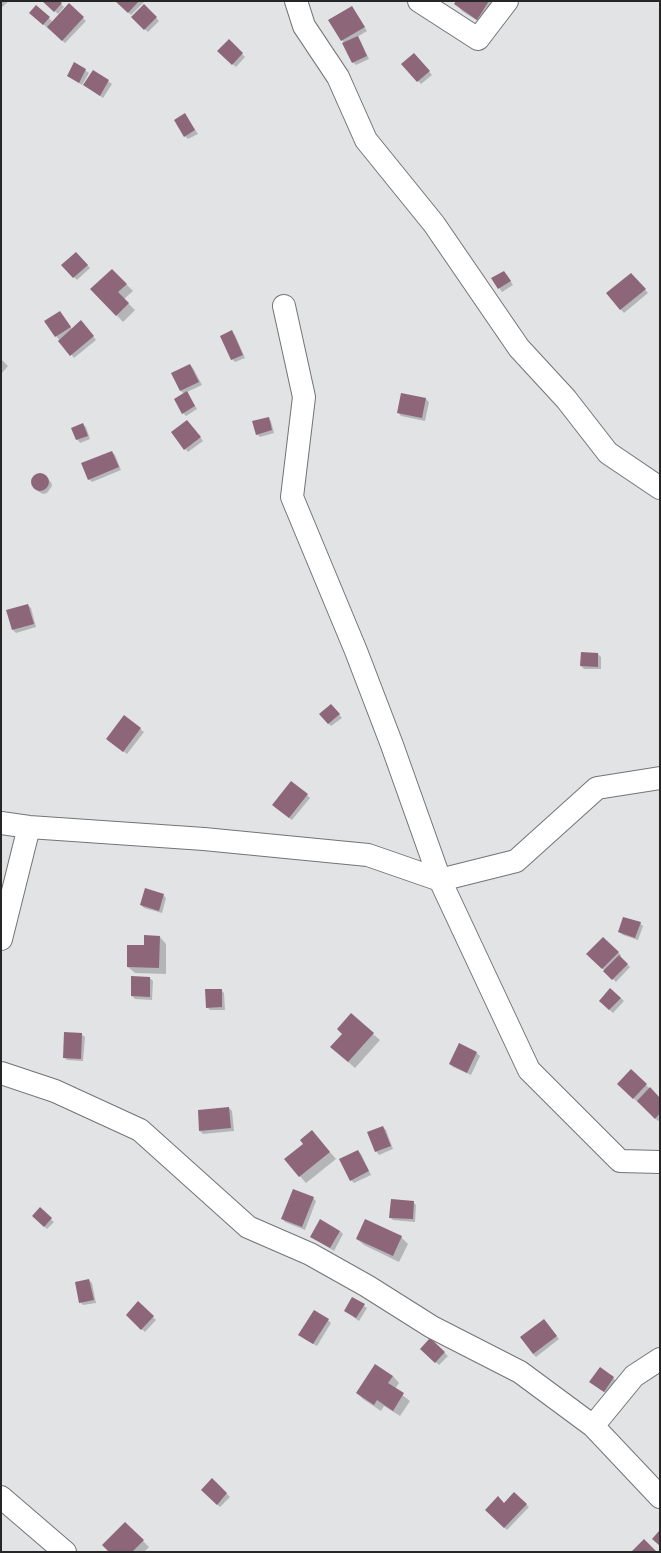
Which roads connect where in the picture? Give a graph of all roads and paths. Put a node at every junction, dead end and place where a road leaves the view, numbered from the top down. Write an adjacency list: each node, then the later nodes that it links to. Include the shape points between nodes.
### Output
1 (296, 1): 5 (street, via 304,26 338,77 366,140 434,224 519,348 566,399 608,453)
2 (419, 1): 3 (street, via 478,39)
3 (507, 1)
4 (284, 306): 9 (street, via 304,397 292,496 356,651)
5 (660, 488)
6 (660, 778): 9 (street, via 597,788 516,861)
7 (1, 823): 8 (street)
8 (29, 827): 9 (street, via 204,838 368,855); 10 (street)
9 (440, 880): 12 (street, via 529,1070 620,1161)
10 (1, 939)
11 (1, 1073): 14 (street, via 55,1091 140,1130 248,1227 310,1254 432,1327 520,1372)
12 (660, 1162)
13 (660, 1359): 14 (street, via 634,1376)
14 (593, 1426): 15 (street)
15 (660, 1497)
16 (1, 1498): 17 (street)
17 (65, 1552)

